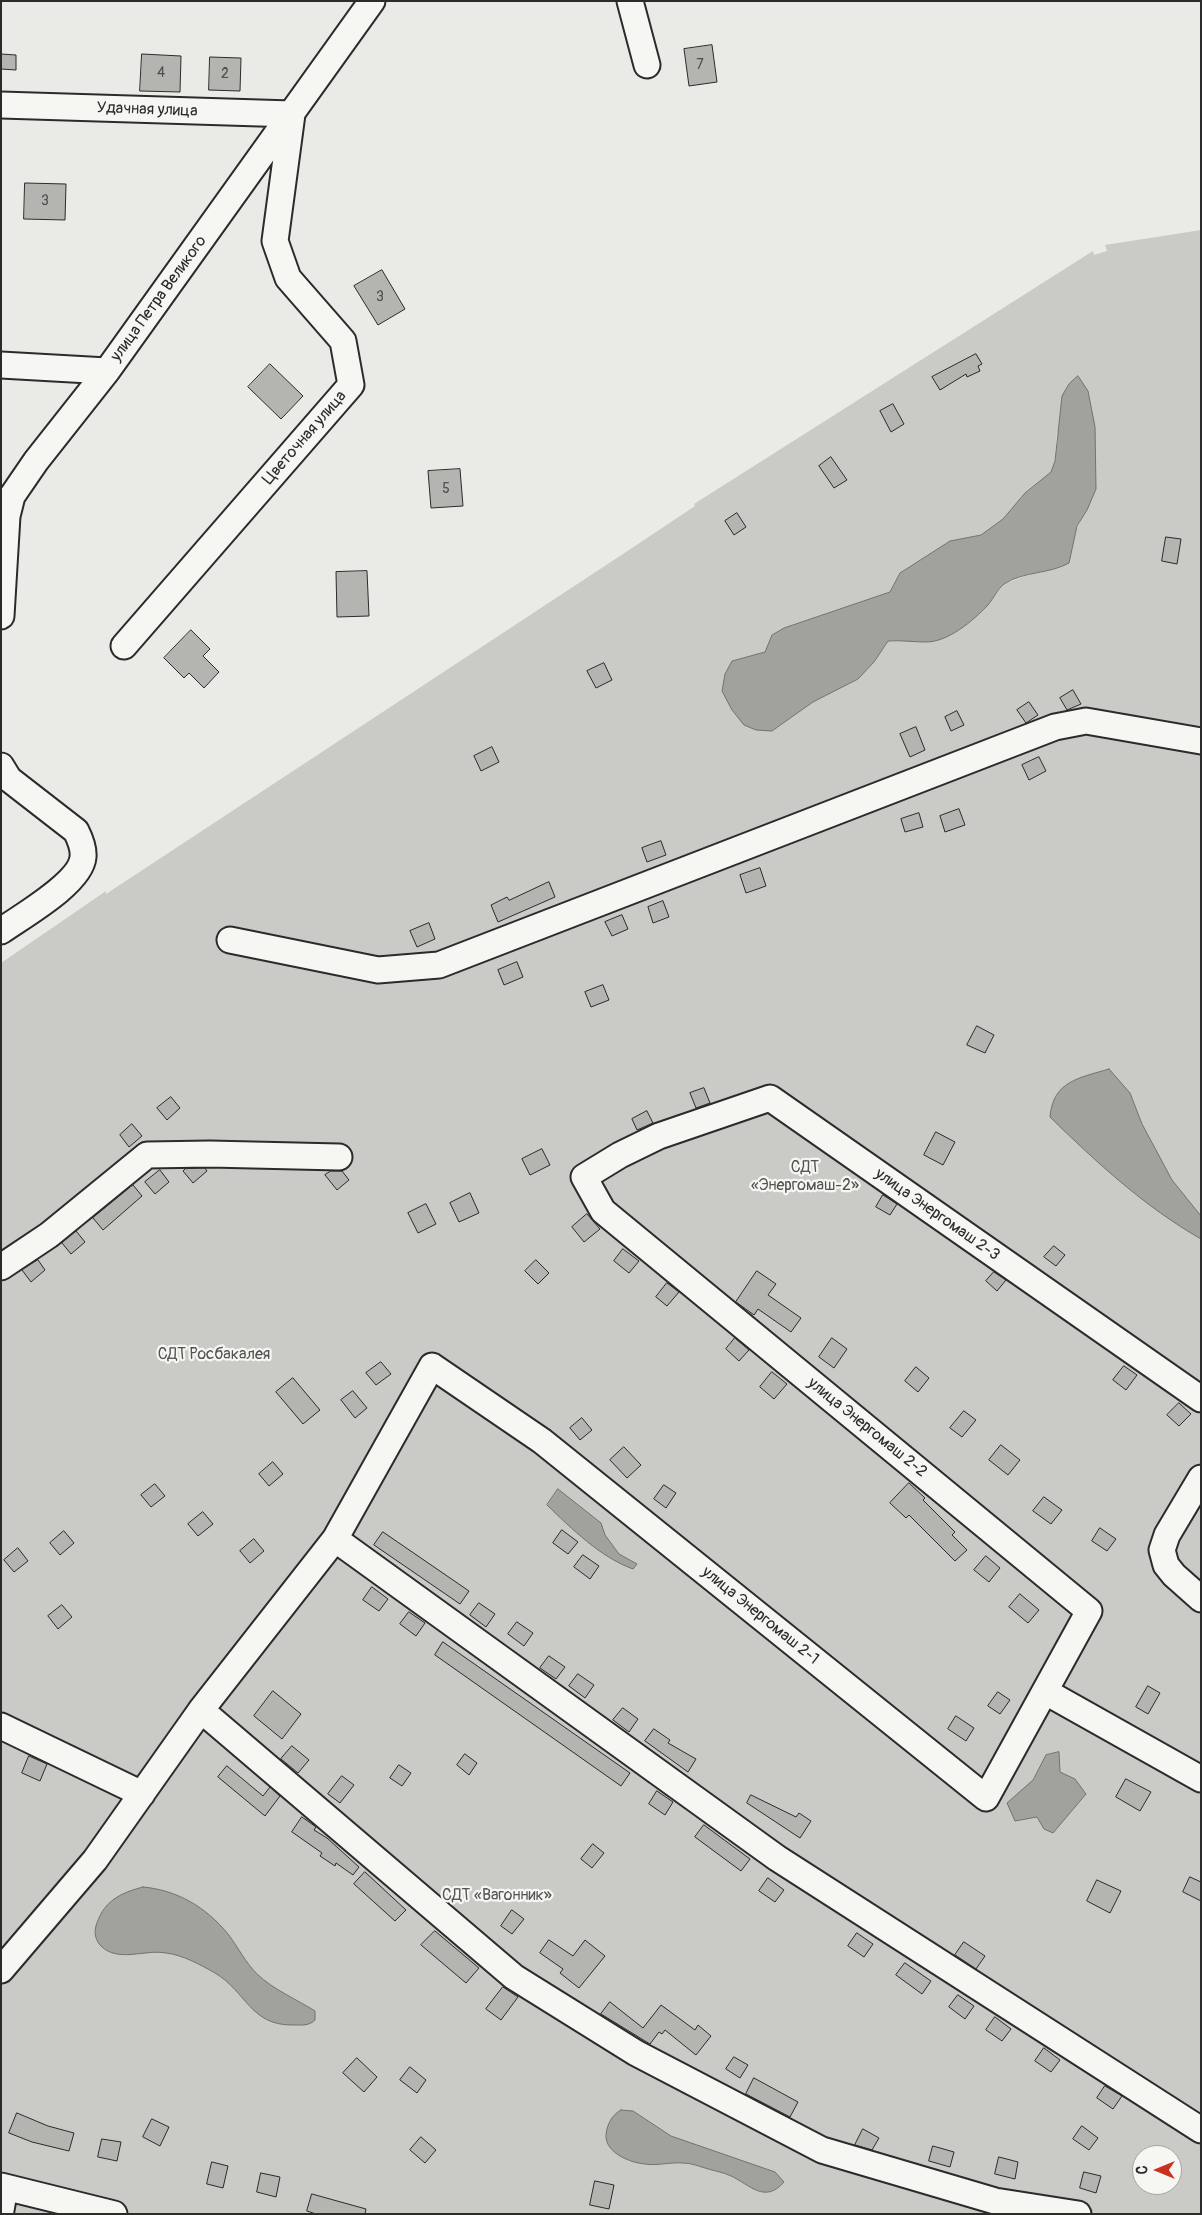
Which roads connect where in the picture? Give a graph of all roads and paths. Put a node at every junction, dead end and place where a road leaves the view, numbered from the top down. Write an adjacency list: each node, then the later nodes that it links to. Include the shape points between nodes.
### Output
1 (372, 1): 5 (street, улица Петра Великого)
2 (630, 1): 3 (street)
3 (647, 65)
4 (1, 105): 5 (street, Удачная улица)
5 (292, 114): 7 (street, улица Петра Великого); 9 (street, Цветочная улица, via 275,241 288,278 343,340 351,385)
6 (1, 365): 7 (street)
7 (107, 371): 8 (street, улица Петра Великого, via 12,496 7,516)
8 (1, 616)
9 (124, 646)
10 (1201, 741): 13 (street, via 1086,722 1055,727 439,965 378,970)
11 (1, 766): 12 (street, via 9,779 76,831 82,844 83,858 67,884)
12 (1, 931)
13 (230, 940)
14 (659, 1136): 17 (street, улица Энергомаш 2-3, via 770,1098); 21 (street, улица Энергомаш 2-2, via 584,1177 603,1211 1089,1611)
15 (339, 1157): 16 (street, via 148,1155 48,1235)
16 (1, 1267)
17 (1201, 1399)
18 (1201, 1478): 20 (street, via 1167,1535 1162,1550 1174,1575)
19 (335, 1539): 21 (street, улица Энергомаш 2-1, via 432,1366 542,1441 986,1798); 22 (street); 27 (street, via 777,1858)
20 (1201, 1599)
21 (1046, 1692): 24 (street)
22 (201, 1710): 25 (street); 30 (street, via 514,1977 636,2053 822,2150 995,2201)
23 (1, 1726): 25 (street)
24 (1201, 1778)
25 (142, 1794): 26 (street, via 95,1860)
26 (1, 1970)
27 (1201, 2130)
28 (2, 2194): 29 (street)
29 (114, 2214)
30 (1078, 2214)

